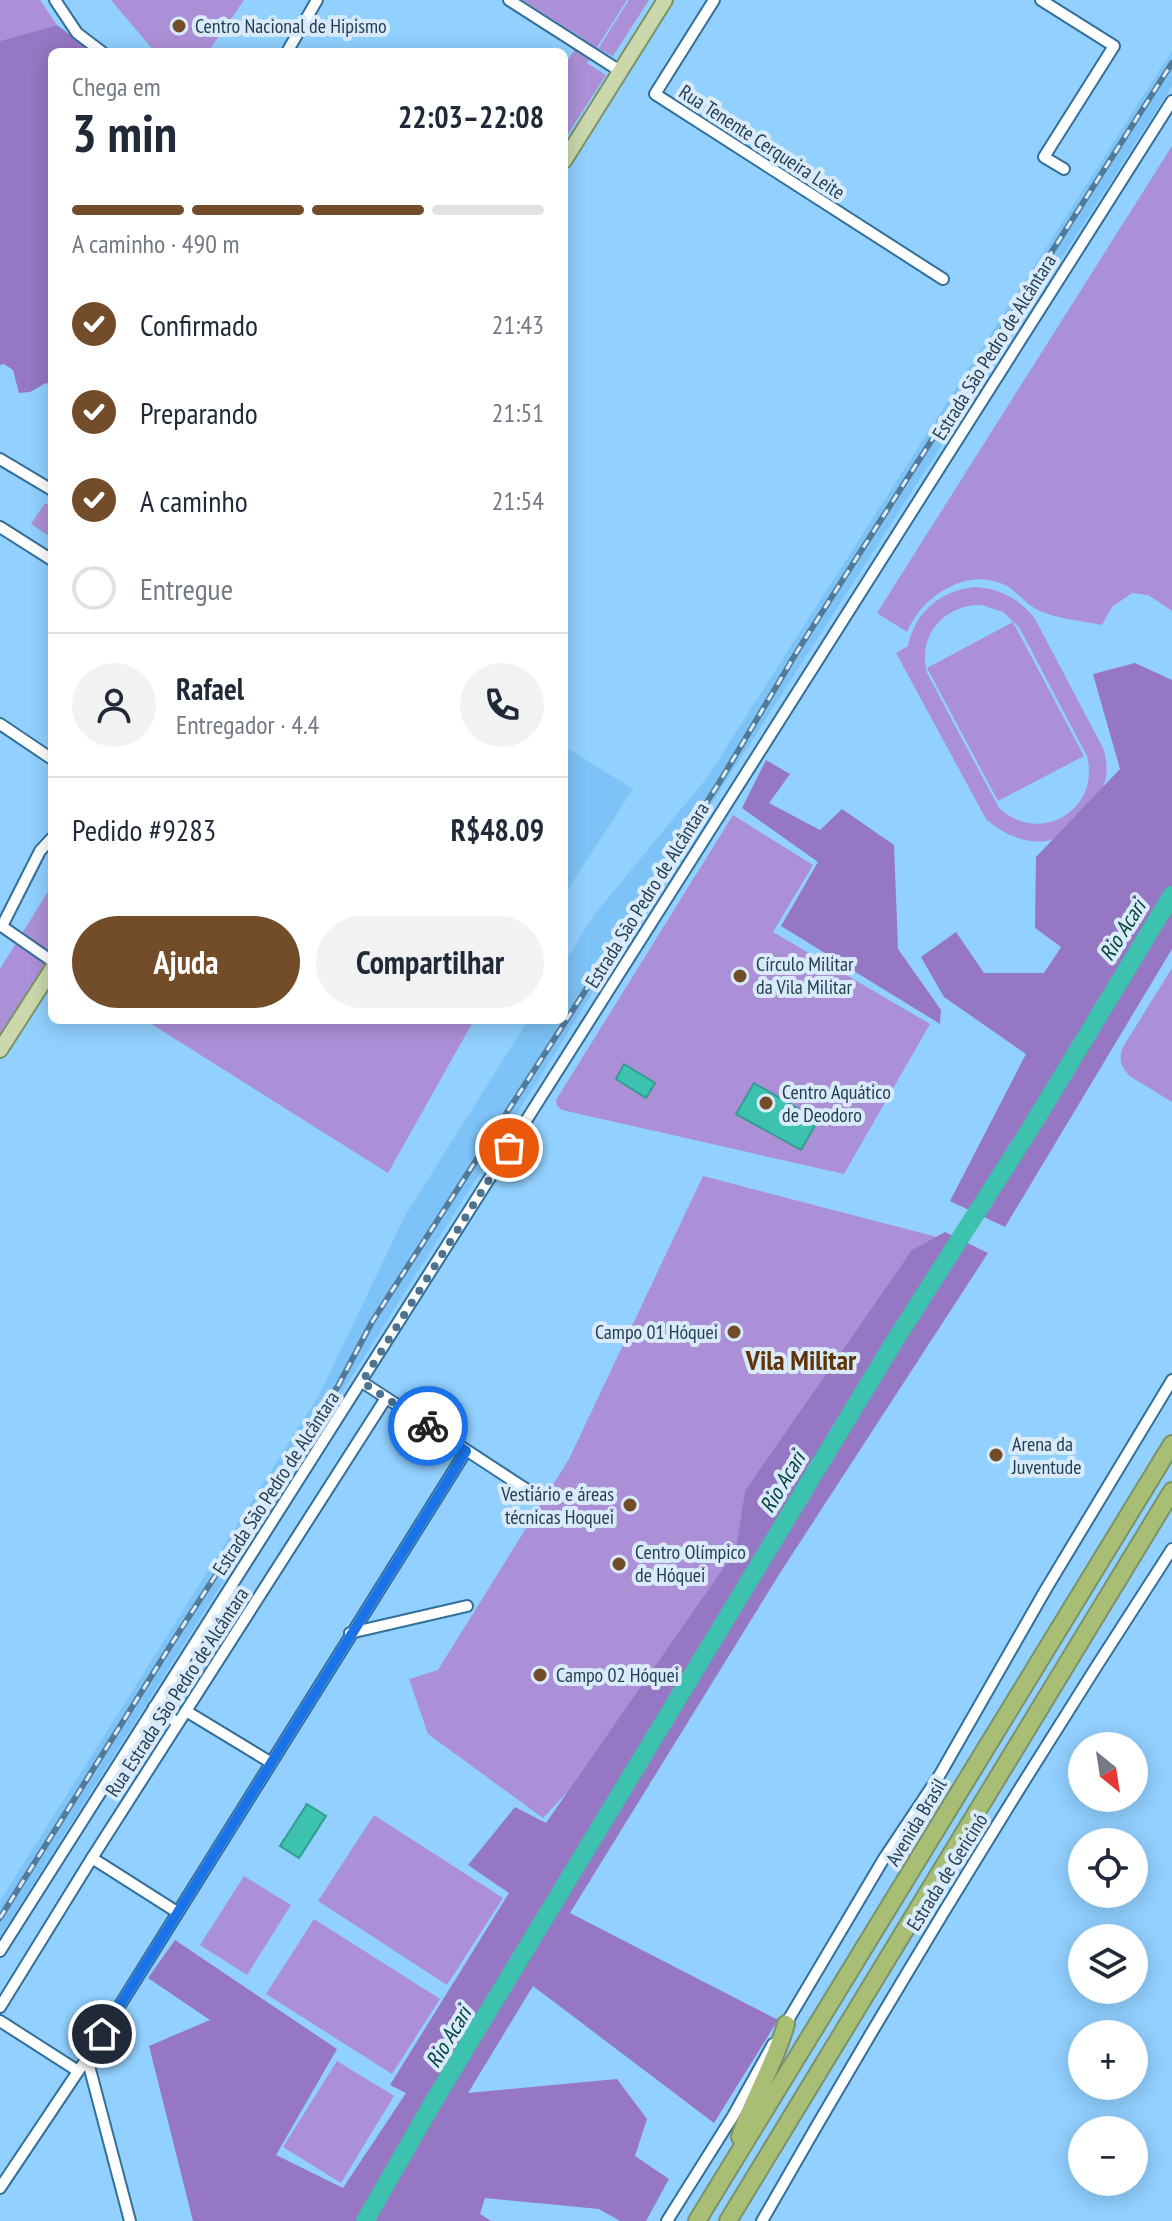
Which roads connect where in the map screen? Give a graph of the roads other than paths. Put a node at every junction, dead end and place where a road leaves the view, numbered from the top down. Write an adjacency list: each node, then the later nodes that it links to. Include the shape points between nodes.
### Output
1 (55, 0): 7 (street, via 77,33)
2 (317, 0): 8 (street)
3 (509, 0): 9 (street)
4 (665, 0): 9 (main road)
5 (714, 0): 13 (street, Rua Tenente Cerqueira Leite, via 655,94)
6 (1041, 0): 12 (street, via 1114,46 1044,157)
7 (97, 48)
8 (289, 48)
9 (620, 71): 11 (main road)
10 (1172, 101): 26 (street, Estrada São Pedro de Alcântara)
11 (568, 155)
12 (1064, 169)
13 (943, 279)
14 (0, 459): 15 (street)
15 (48, 488)
16 (0, 527): 17 (street)
17 (48, 557)
18 (0, 724): 19 (street)
19 (48, 756)
20 (48, 842): 21 (street)
21 (1, 925): 22 (street)
22 (48, 958)
23 (48, 975): 24 (main road)
24 (0, 1050)
25 (1172, 1380): 46 (street)
26 (362, 1382): 27 (street); 37 (street, Estrada São Pedro de Alcântara)
27 (386, 1398): 29 (street); 38 (street, Rua Estrada São Pedro de Alcântara)
28 (1172, 1444): 49 (highway, Avenida Brasil)
29 (466, 1451): 31 (street); 36 (street)
30 (1172, 1491): 33 (highway)
31 (535, 1495)
32 (1172, 1508): 33 (highway)
33 (1140, 1544): 54 (highway)
34 (1172, 1549): 55 (street, Estrada de Gericinó, via 908,1968)
35 (467, 1606): 36 (street)
36 (350, 1633): 40 (street)
37 (154, 1707): 39 (street); 43 (street, Estrada São Pedro de Alcântara)
38 (186, 1711): 39 (street, Rua Estrada São Pedro de Alcântara); 40 (street)
39 (178, 1723): 41 (street, Rua Estrada São Pedro de Alcântara)
40 (270, 1762): 42 (street)
41 (92, 1858): 42 (street); 44 (street, Rua Estrada São Pedro de Alcântara)
42 (177, 1912): 47 (street)
43 (0, 1951)
44 (0, 2007)
45 (0, 2021): 48 (street)
46 (786, 2024): 49 (highway); 52 (street)
47 (87, 2058): 48 (street); 51 (street)
48 (78, 2071): 50 (street)
49 (734, 2161): 53 (highway, Avenida Brasil)
50 (0, 2188)
51 (130, 2221)
52 (667, 2221)
53 (697, 2221)
54 (728, 2221)
55 (762, 2221)

